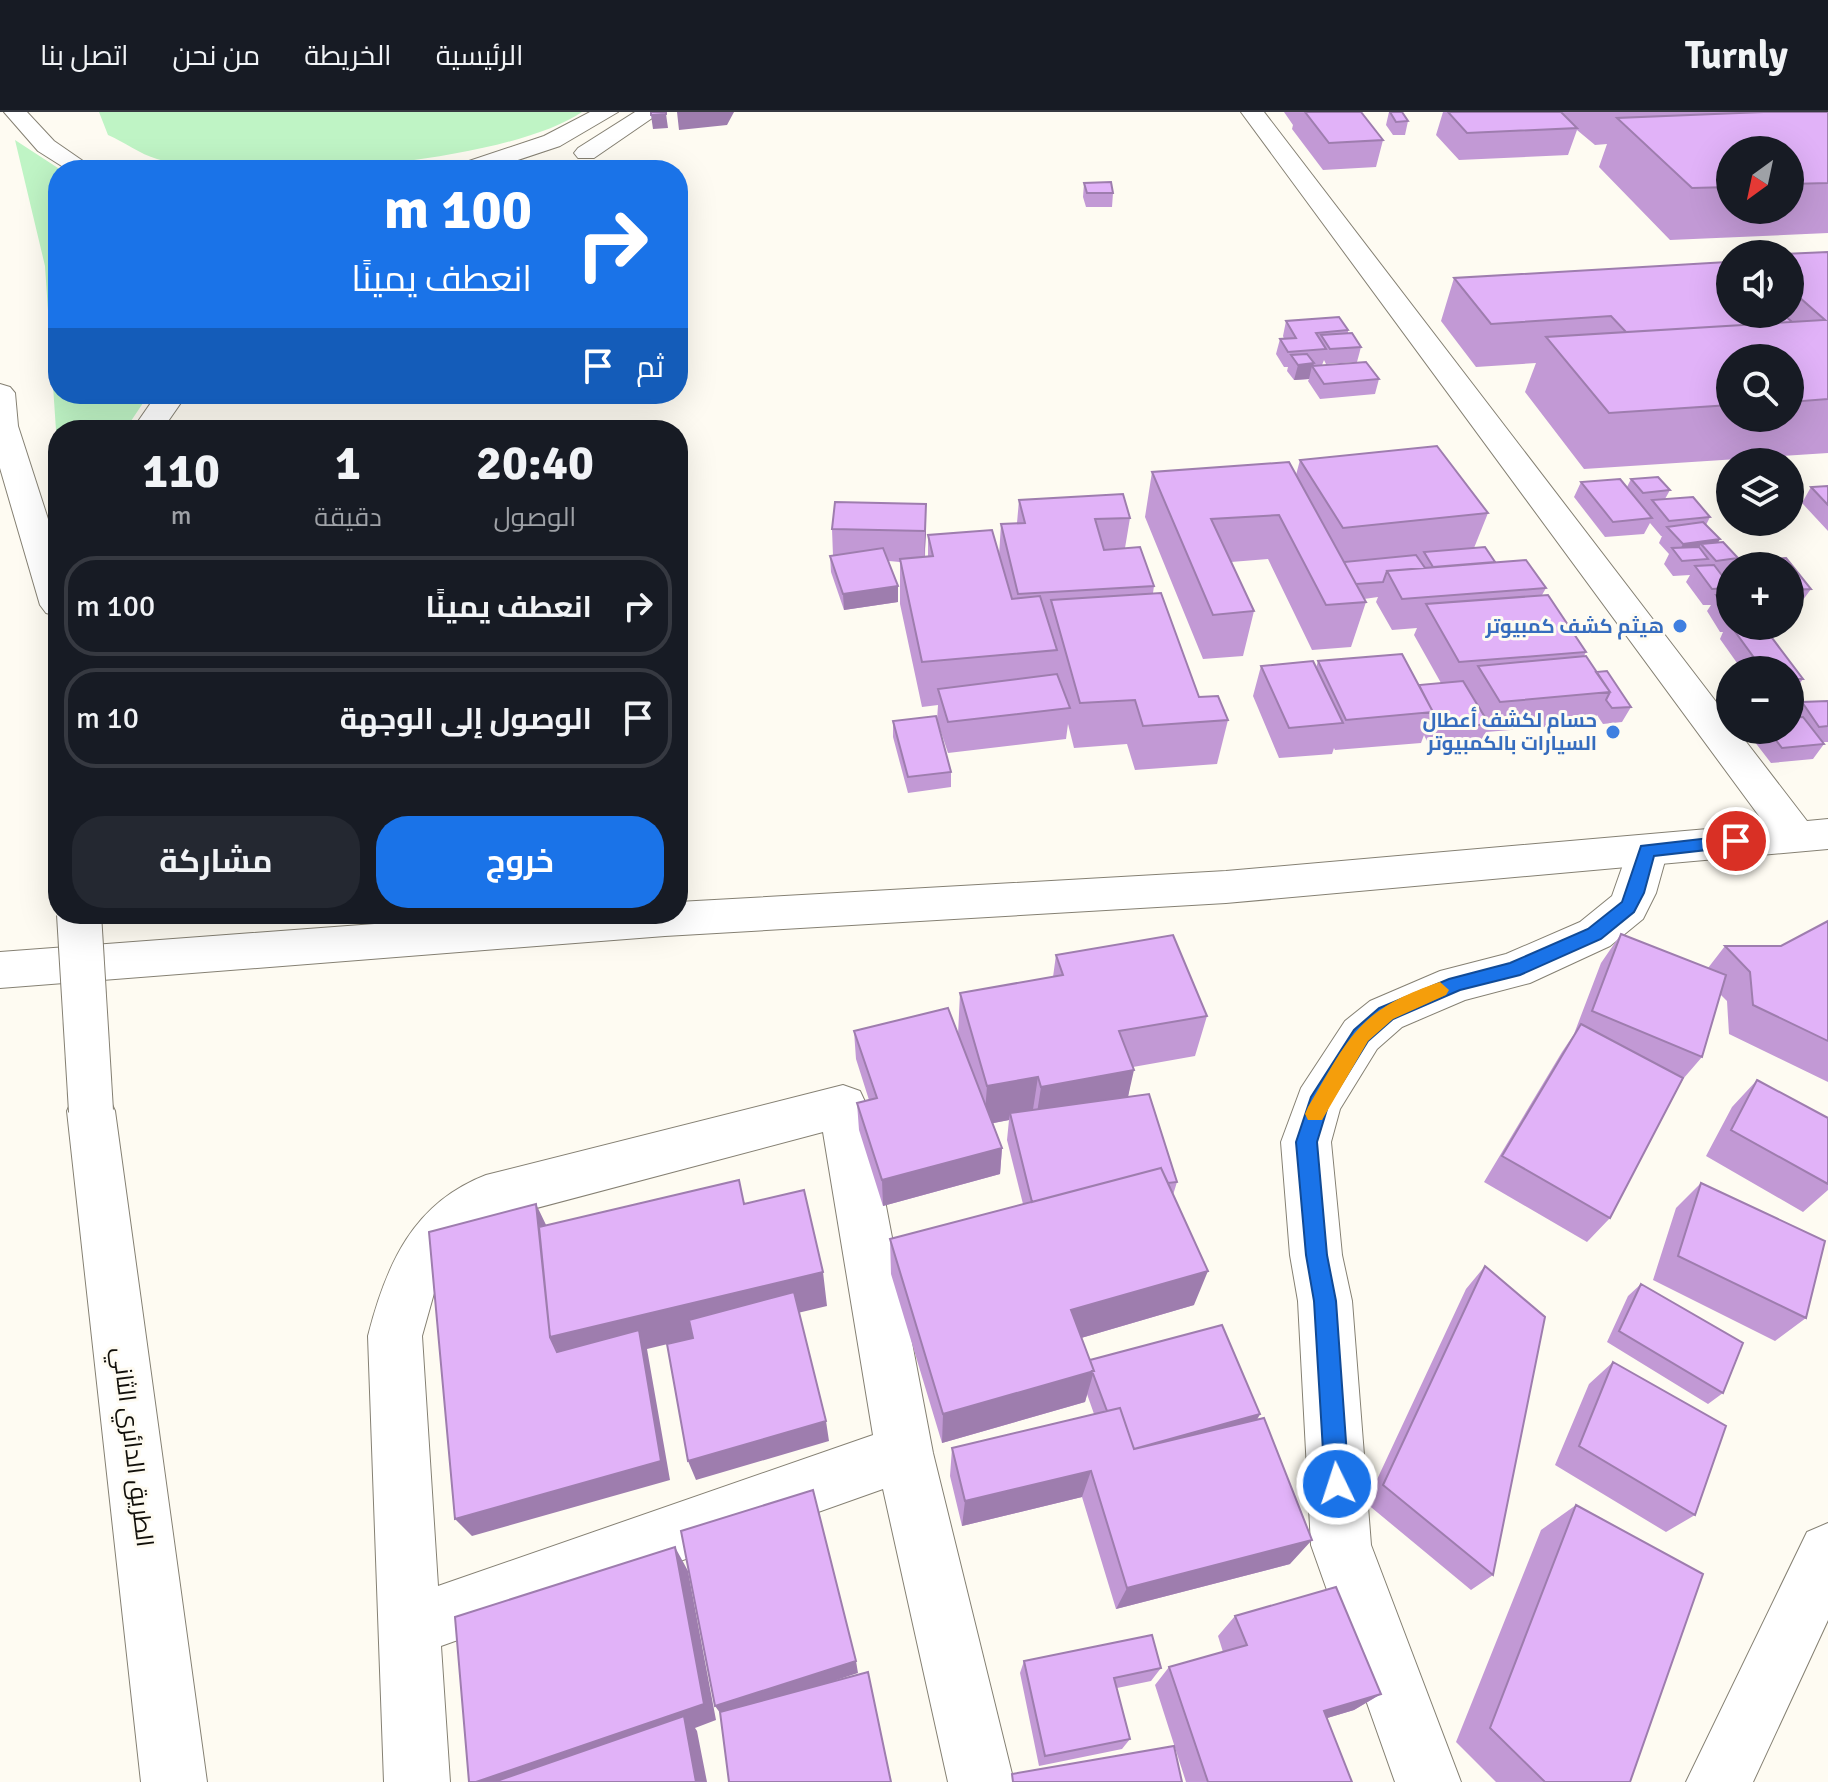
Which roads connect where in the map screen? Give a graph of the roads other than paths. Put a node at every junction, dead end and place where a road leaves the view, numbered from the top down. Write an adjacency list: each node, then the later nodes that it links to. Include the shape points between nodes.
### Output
1 (15, 112): 5 (main road, via 46,146)
2 (607, 112): 6 (main road, via 552,141)
3 (650, 112): 7 (main road)
4 (1252, 112): 10 (main road)
5 (68, 160)
6 (495, 160)
7 (574, 160)
8 (0, 393): 9 (main road, via 3,426)
9 (48, 572)
10 (1812, 835): 11 (main road)
11 (1647, 850): 12 (main road, via 1226,887); 22 (main road, via 1628,907 1595,934 1514,970 1428,994 1386,1014 1361,1035 1318,1103 1306,1142 1325,1301 1341,1545)
12 (688, 918)
13 (80, 924): 19 (main road, الطريق الدائري الثاني, bridge, via 91,1111)
14 (600, 924): 15 (main road)
15 (0, 970)
16 (904, 1453): 18 (main road); 18 (main road, via 843,1106 486,1198 437,1231 410,1281 395,1336); 21 (main road)
17 (1828, 1553): 23 (main road)
18 (407, 1627): 20 (main road)
19 (174, 1782)
20 (417, 1782)
21 (981, 1782)
22 (1428, 1782)
23 (1719, 1782)

